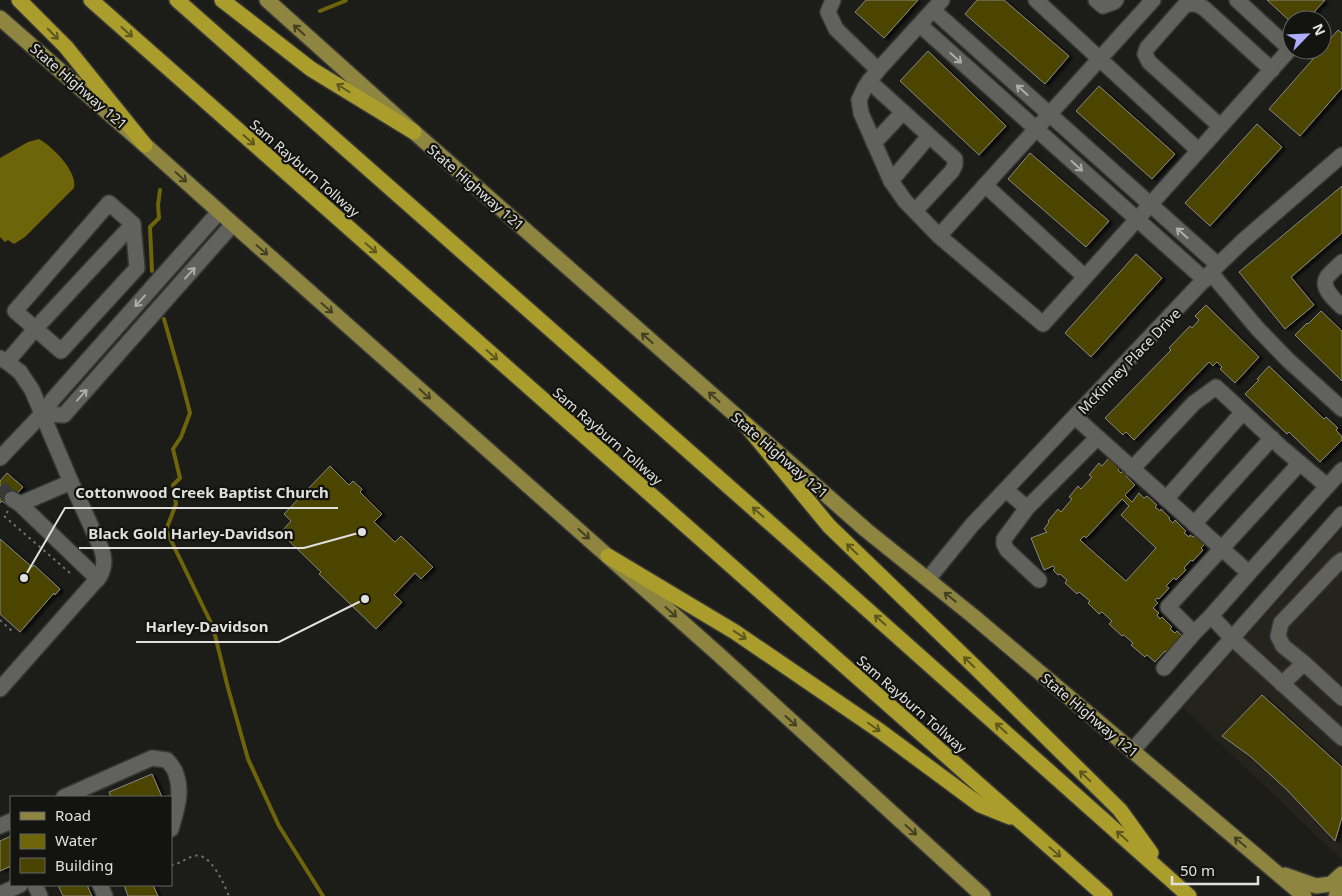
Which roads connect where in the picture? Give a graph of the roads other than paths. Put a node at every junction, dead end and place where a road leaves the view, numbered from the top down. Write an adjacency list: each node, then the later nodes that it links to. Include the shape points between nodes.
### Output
1 (19, 0): 25 (highway, one-way to 25, via 66,47)
2 (91, 0): 79 (highway, Sam Rayburn Tollway, one-way to 79)
3 (177, 0): 83 (highway, one-way to 3)
4 (222, 0): 22 (highway, one-way to 4, via 311,69)
5 (267, 0): 22 (main road, State Highway 121, one-way to 5)
6 (833, 0): 17 (street, via 828,12 836,29)
7 (1096, 0): 8 (street, via 1103,6)
8 (1116, 0)
9 (1153, 0): 15 (street)
10 (1238, 0): 16 (street, via 1290,49)
11 (1047, 3): 15 (street)
12 (937, 5): 14 (street); 19 (street, one-way to 12)
13 (1, 19): 25 (main road, State Highway 121)
14 (920, 25): 17 (street); 21 (street, one-way to 21)
15 (1100, 59): 19 (street); 26 (street)
16 (1272, 70): 20 (street); 20 (street, via 1205,9 1198,4 1185,5 1145,54 1149,62)
17 (874, 76): 18 (street); 24 (street, via 859,100)
18 (903, 112): 23 (street); 24 (street)
19 (1049, 114): 21 (street); 30 (street)
20 (1220, 126): 26 (street)
21 (1036, 129): 29 (street); 33 (street, one-way to 33)
22 (414, 132): 47 (main road, State Highway 121, one-way to 22)
23 (929, 136): 28 (street); 31 (street, via 955,159 955,165)
24 (874, 143): 28 (street)
25 (145, 144): 32 (main road, State Highway 121, one-way to 32)
26 (1198, 150): 30 (street)
27 (1342, 155): 38 (street, McKinney Place Drive, via 1244,240)
28 (890, 181): 31 (street)
29 (985, 185): 36 (street); 39 (street)
30 (1150, 204): 33 (street); 38 (street, one-way to 30)
31 (915, 211): 36 (street)
32 (219, 212): 35 (main road, State Highway 121); 45 (street, one-way to 45)
33 (1137, 219): 38 (street); 39 (street)
34 (133, 224): 41 (street); 41 (street, via 137,268 61,351); 41 (street, via 109,203 15,311)
35 (233, 224): 45 (street, one-way to 35, via 64,414); 62 (main road, State Highway 121, one-way to 62)
36 (939, 236): 39 (street, via 1043,324)
37 (1340, 268): 40 (street, via 1326,278 1325,284)
38 (1212, 273): 43 (street, via 1257,328); 46 (street, McKinney Place Drive)
39 (1085, 277)
40 (1342, 308)
41 (35, 329): 42 (street)
42 (4, 360): 45 (street, via 20,372)
43 (1342, 409)
44 (1244, 412): 49 (street); 52 (street, via 1216,387 1194,403); 57 (street)
45 (42, 414): 50 (street); 54 (street)
46 (1075, 417): 48 (street); 56 (street, McKinney Place Drive)
47 (744, 424): 66 (main road, State Highway 121); 83 (highway, one-way to 47, via 1120,810 829,526)
48 (1097, 438): 52 (street); 58 (street)
49 (1272, 438): 51 (street); 60 (street)
50 (0, 458)
51 (1300, 463): 55 (street); 61 (street)
52 (1132, 469): 57 (street)
53 (1342, 470): 55 (street)
54 (71, 482): 65 (street, via 102,548 104,568); 65 (street, via 16,502)
55 (1327, 486): 64 (street)
56 (1006, 490): 58 (street); 66 (street, McKinney Place Drive, via 972,525)
57 (1166, 499): 60 (street)
58 (1028, 508): 67 (street, via 1004,539 1004,544)
59 (1342, 514): 70 (street)
60 (1194, 524): 61 (street)
61 (1222, 549): 64 (street); 69 (street, via 1168,607)
62 (608, 556): 79 (highway, one-way to 79, via 785,665 980,806); 87 (main road, State Highway 121, one-way to 87)
63 (1342, 560): 71 (street, via 1281,623 1278,636 1283,646)
64 (1249, 573): 68 (street)
65 (98, 579): 74 (street)
66 (928, 579): 77 (main road, State Highway 121, one-way to 66)
67 (1039, 580)
68 (1211, 616): 69 (street); 70 (street)
69 (1194, 633): 72 (street)
70 (1232, 638): 73 (street); 77 (street)
71 (1304, 663): 73 (street); 75 (street)
72 (1164, 668)
73 (1282, 684): 76 (street)
74 (0, 689)
75 (1342, 698)
76 (1342, 738)
77 (1132, 751): 82 (main road, State Highway 121, one-way to 77)
78 (66, 796): 80 (street, via 152,758 167,760 176,772 179,784 179,800)
79 (1018, 820): 88 (highway, Sam Rayburn Tollway, one-way to 88)
80 (172, 826)
81 (1342, 874): 82 (main road, via 1331,884 1316,886)
82 (1278, 875): 90 (main road); 91 (main road, State Highway 121)
83 (1172, 880): 89 (highway)
84 (18, 886): 86 (street)
85 (1342, 890): 92 (main road)
86 (0, 894)
87 (983, 896)
88 (1105, 896)
89 (1189, 896)
90 (1290, 896)
91 (1304, 896)
92 (1336, 896)

